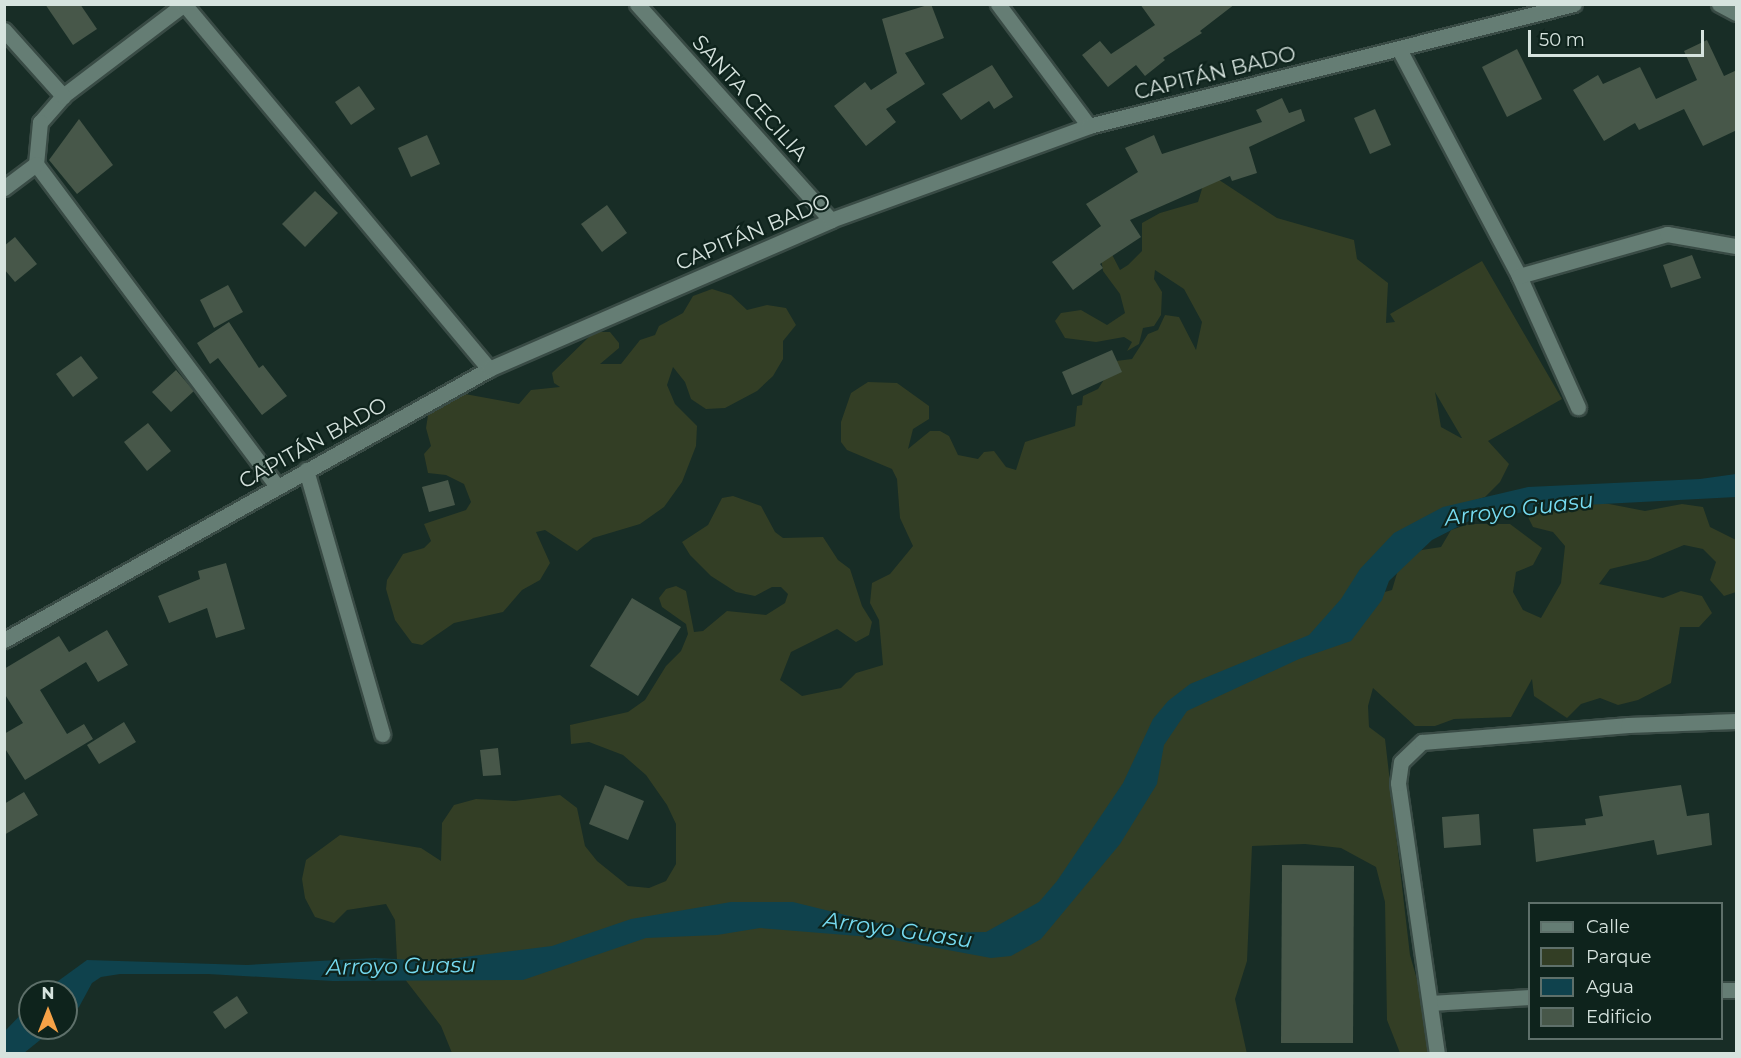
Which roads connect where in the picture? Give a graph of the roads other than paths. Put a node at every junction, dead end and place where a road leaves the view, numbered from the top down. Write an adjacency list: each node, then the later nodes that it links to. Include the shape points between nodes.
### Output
1 (184, 4): 9 (street); 16 (street)
2 (637, 4): 13 (street, SANTA CECILIA)
3 (998, 4): 10 (street)
4 (1574, 4): 8 (street, CAPITÁN BADO)
5 (1719, 4): 6 (street)
6 (1737, 13)
7 (4, 30): 9 (street)
8 (1400, 51): 10 (street, CAPITÁN BADO); 15 (street)
9 (63, 96): 11 (street, via 40,122)
10 (1089, 126): 13 (street, CAPITÁN BADO)
11 (36, 164): 12 (street); 19 (street)
12 (4, 188)
13 (831, 220): 16 (street, CAPITÁN BADO)
14 (1737, 246): 15 (street, via 1667,234)
15 (1518, 276): 17 (street)
16 (489, 369): 18 (street, CAPITÁN BADO)
17 (1578, 407)
18 (306, 470): 19 (street, CAPITÁN BADO); 22 (street)
19 (277, 486): 20 (street, CAPITÁN BADO)
20 (4, 640)
21 (1737, 721): 24 (street, via 1628,725 1422,742 1401,762 1398,783)
22 (382, 734)
23 (1528, 997): 24 (street)
24 (1430, 1003): 25 (street)
25 (1437, 1053)

